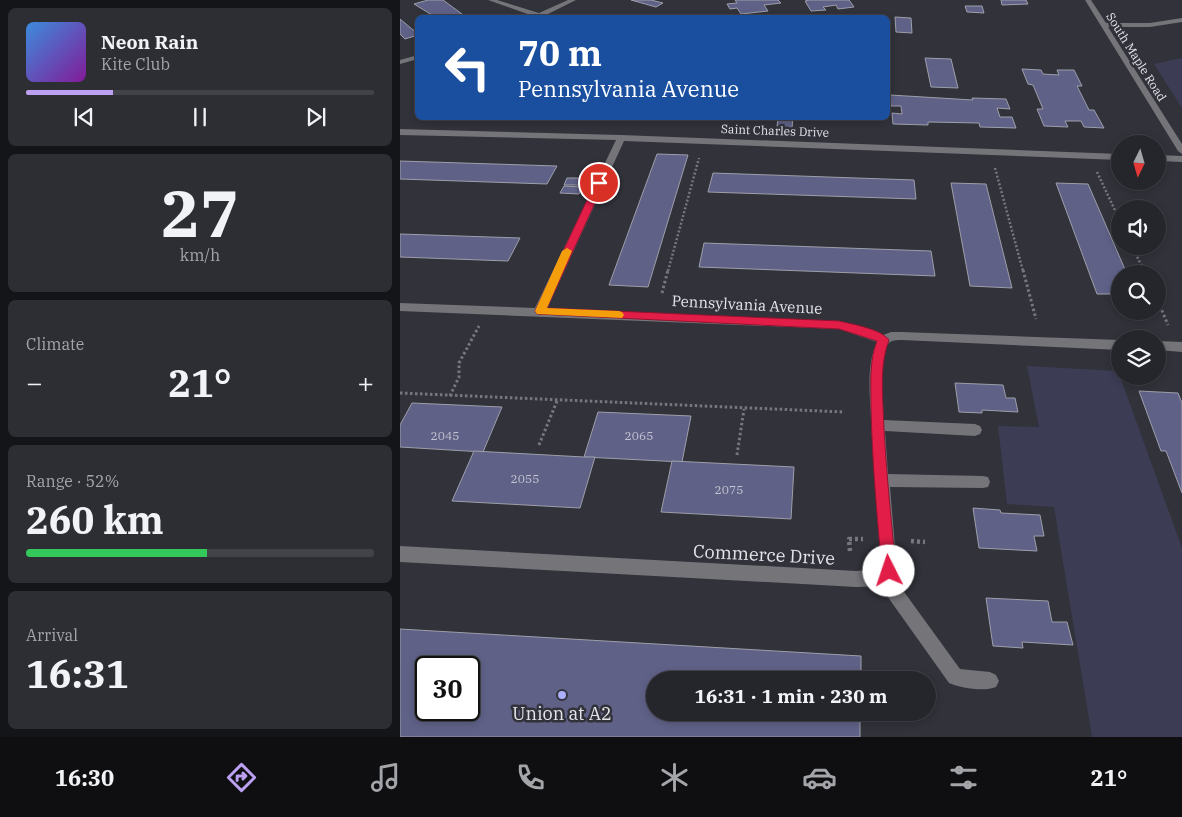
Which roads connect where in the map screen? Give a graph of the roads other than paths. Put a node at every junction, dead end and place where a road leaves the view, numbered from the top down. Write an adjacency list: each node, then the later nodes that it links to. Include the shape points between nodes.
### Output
1 (491, 0): 8 (street)
2 (514, 0): 5 (street)
3 (573, 0): 7 (street)
4 (1088, 0): 11 (street, South Maple Road)
5 (531, 4)
6 (539, 6): 7 (street)
7 (551, 10): 9 (street)
8 (533, 15)
9 (538, 15)
10 (1182, 20): 11 (street, via 1150,25)
11 (1103, 24): 16 (street, South Maple Road)
12 (415, 58): 13 (street)
13 (400, 62)
14 (400, 132): 15 (street, Saint Charles Drive)
15 (621, 138): 17 (street, Saint Charles Drive); 21 (street)
16 (1182, 151)
17 (1111, 157)
18 (1166, 158): 19 (street)
19 (1182, 159)
20 (584, 186): 21 (street)
21 (597, 187): 23 (street)
22 (400, 307): 23 (street, Pennsylvania Avenue)
23 (540, 311): 24 (street, Pennsylvania Avenue, via 839,325)
24 (884, 340): 25 (street, via 902,336); 28 (street, via 878,352)
25 (1111, 345)
26 (1166, 347): 27 (street)
27 (1181, 348)
28 (878, 425): 29 (street); 30 (street)
29 (976, 430)
30 (881, 480): 31 (street); 33 (street, via 889,571)
31 (983, 482)
32 (400, 554): 33 (street, Commerce Drive)
33 (884, 578): 34 (street, via 956,677)
34 (990, 681)

